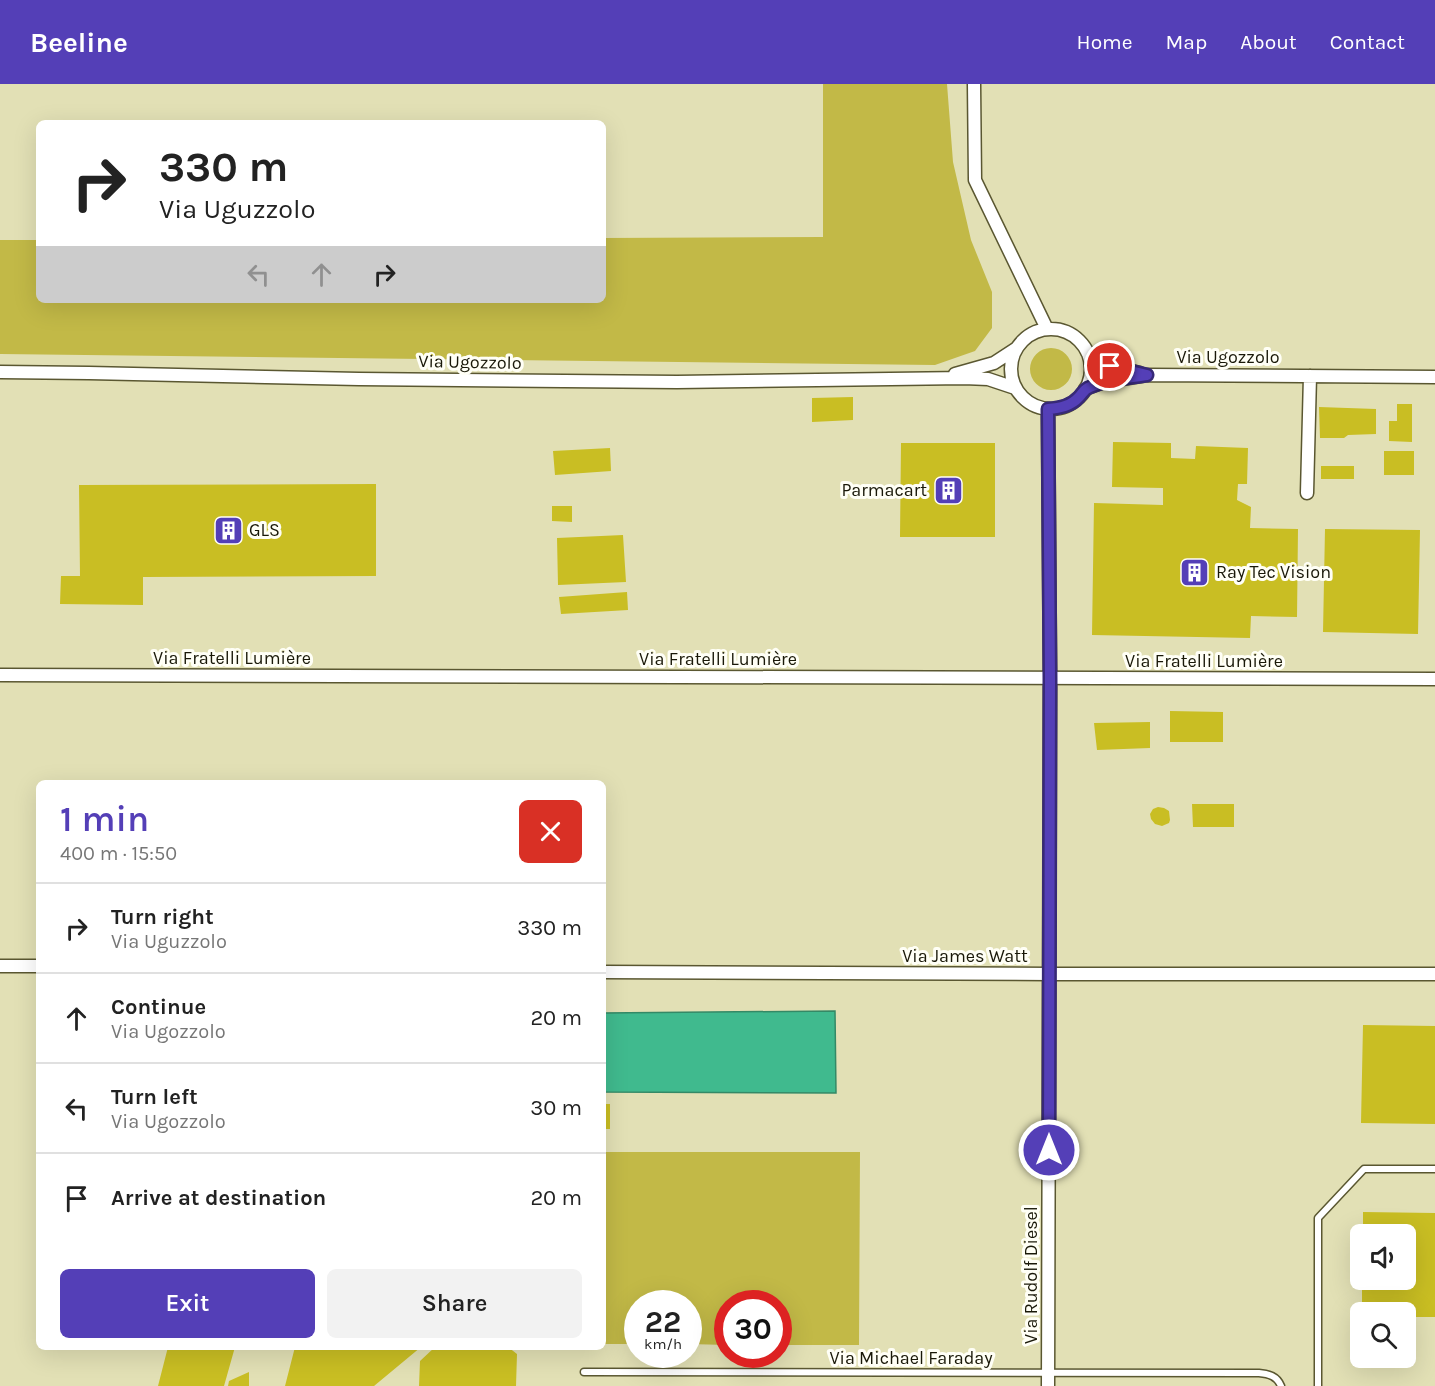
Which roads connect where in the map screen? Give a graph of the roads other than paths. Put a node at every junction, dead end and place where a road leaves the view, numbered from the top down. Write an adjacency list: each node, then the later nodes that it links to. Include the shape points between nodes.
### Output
1 (974, 84): 2 (street, via 975,180)
2 (1047, 329): 3 (street, via 1035,332); 4 (street, via 1071,334)
3 (1017, 348): 9 (street, Via Ugozzolo, via 994,363); 10 (street, via 1011,375)
4 (1087, 352): 6 (street, Via Ugozzolo, via 1110,366); 11 (street, via 1090,377)
5 (0, 372): 9 (street, Via Ugozzolo, via 677,382)
6 (1147, 375): 7 (street, Via Ugozzolo); 11 (street, Via Ugozzolo, via 1102,381)
7 (1310, 376): 8 (street, Via Ugozzolo); 13 (street)
8 (1435, 377)
9 (940, 378): 10 (street, Via Ugozzolo, via 988,379)
10 (1016, 388): 12 (street, via 1029,403)
11 (1085, 389): 12 (street, via 1070,404)
12 (1048, 409): 15 (street, Via Rudolf Diesel)
13 (1307, 494)
14 (0, 675): 15 (street, Via Fratelli Lumière)
15 (1050, 679): 16 (street, Via Fratelli Lumière); 21 (street, Via Rudolf Diesel)
16 (1435, 679)
17 (0, 966): 18 (street)
18 (36, 966)
19 (606, 972): 21 (street, Via James Watt)
20 (1435, 974): 21 (street, Via James Watt)
21 (1050, 975): 24 (street, Via Rudolf Diesel)
22 (1435, 1169): 26 (lane, via 1364,1169 1318,1218)
23 (584, 1372): 24 (lane, Via Michael Faraday)
24 (1048, 1380): 25 (lane, Via Michael Faraday, via 1238,1372 1265,1373)
25 (1281, 1386)
26 (1318, 1386)

